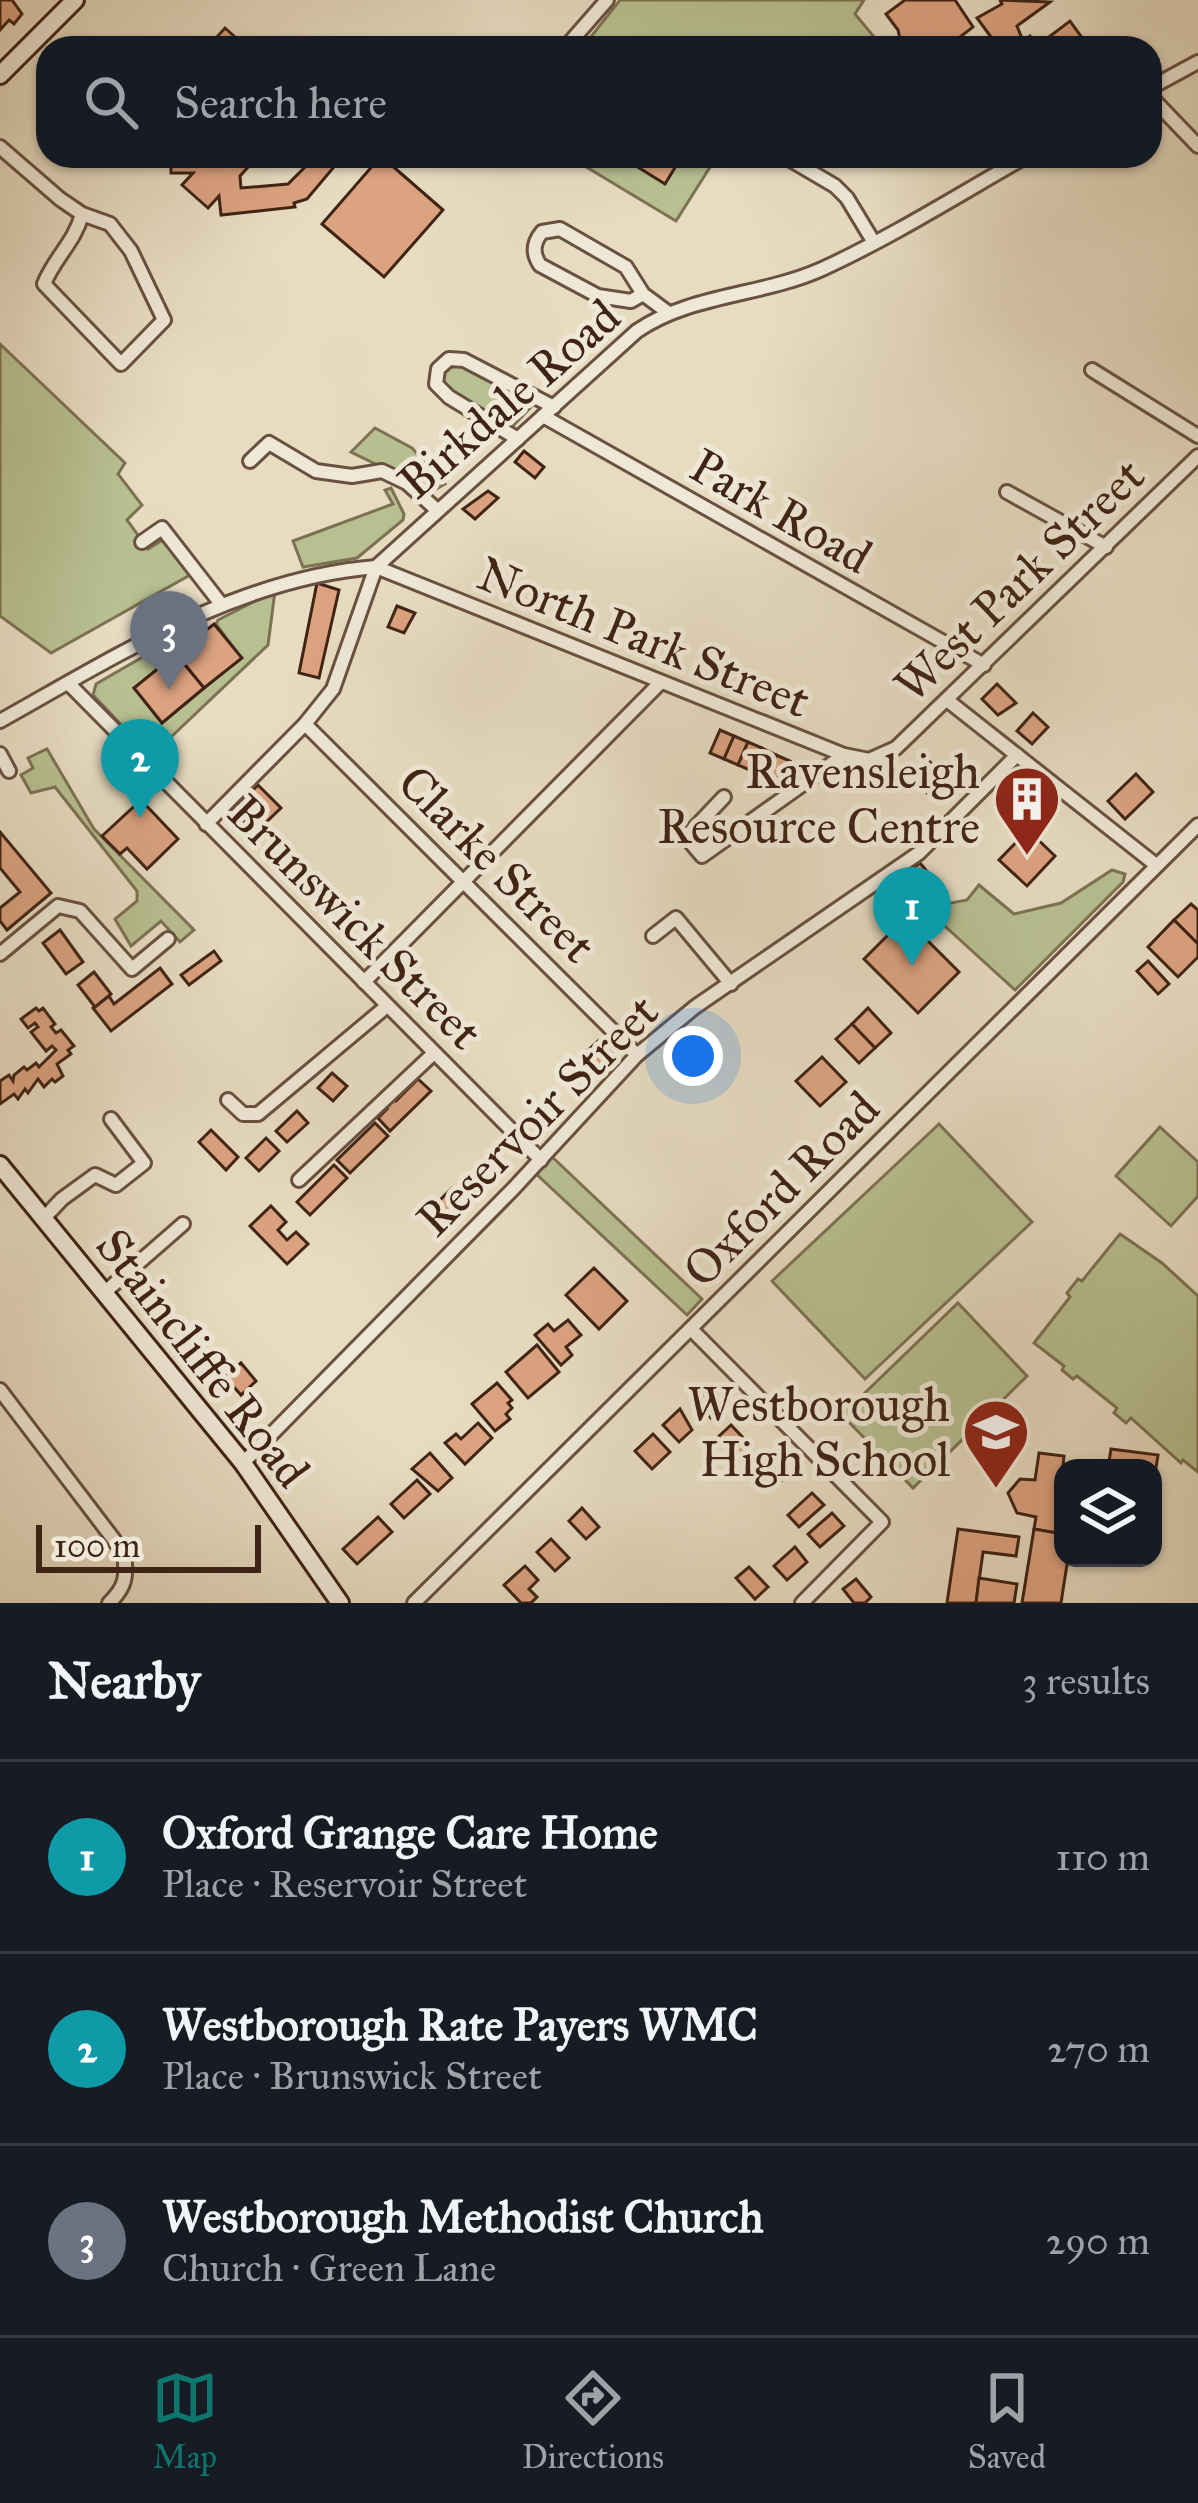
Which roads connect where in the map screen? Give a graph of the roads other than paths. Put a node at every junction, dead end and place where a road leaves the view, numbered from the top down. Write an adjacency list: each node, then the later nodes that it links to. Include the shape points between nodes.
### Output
1 (75, 0): 3 (street)
2 (607, 0): 4 (street)
3 (39, 36)
4 (576, 36)
5 (36, 39): 7 (street)
6 (1198, 62): 8 (street)
7 (0, 75)
8 (1162, 84)
9 (1162, 106): 10 (street)
10 (1198, 146)
11 (0, 147): 14 (street)
12 (804, 168): 15 (street, via 847,198)
13 (1005, 168): 15 (street, Birkdale Road)
14 (82, 214): 14 (street, via 110,224 164,320 122,364 44,284)
15 (873, 241): 17 (street, Birkdale Road, via 772,288)
16 (643, 294): 16 (street, via 626,267 560,229 536,238 540,265 598,296 631,301); 17 (street)
17 (666, 311): 19 (street, Birkdale Road)
18 (1092, 370): 20 (street)
19 (549, 412): 21 (street, Birkdale Road); 21 (street, Park Road, via 464,360 438,369 436,384 449,397); 30 (street, Park Road)
20 (1198, 436)
21 (518, 439): 25 (street, Birkdale Road)
22 (1198, 456): 27 (street, West Park Street)
23 (250, 460): 25 (street, via 269,443 316,471 382,471)
24 (1007, 492): 27 (street)
25 (437, 509): 28 (street, Birkdale Road)
26 (142, 542): 29 (street, via 162,528)
27 (1106, 547): 30 (street, West Park Street)
28 (376, 567): 29 (street, via 300,578); 32 (street, North Park Street); 35 (street, via 334,689)
29 (221, 604): 31 (street)
30 (984, 665): 33 (street, West Park Street)
31 (68, 683): 34 (street); 42 (street, Brunswick Street)
32 (660, 683): 38 (street, North Park Street); 45 (street)
33 (947, 700): 36 (street, West Park Street); 39 (street)
34 (0, 721)
35 (305, 724): 42 (street); 45 (street, Clarke Street)
36 (888, 752): 38 (street, North Park Street, via 869,760)
37 (0, 754): 40 (street)
38 (844, 755): 41 (street, via 702,856 686,837)
39 (1017, 755): 44 (street); 50 (street, Reservoir Street, via 919,853)
40 (9, 771)
41 (724, 797)
42 (206, 824): 49 (street, Brunswick Street)
43 (1198, 825): 44 (street, Oxford Road)
44 (1156, 865): 62 (street, Oxford Road)
45 (464, 882): 49 (street); 53 (street, Clarke Street)
46 (653, 936): 50 (street, via 676,918)
47 (168, 939): 48 (street, via 132,969 80,911 58,906)
48 (0, 954)
49 (364, 982): 51 (street, Brunswick Street)
50 (731, 983): 53 (street, Reservoir Street)
51 (387, 1006): 52 (street, Brunswick Street); 54 (street, via 258,1114 243,1114)
52 (434, 1052): 56 (street, Brunswick Street); 58 (street)
53 (637, 1055): 56 (street, Reservoir Street)
54 (228, 1100)
55 (111, 1119): 59 (street, via 144,1163 116,1185 95,1175)
56 (541, 1160): 64 (street, Reservoir Street)
57 (0, 1165): 59 (street, Staincliffe Road)
58 (299, 1180)
59 (43, 1219): 61 (street, Staincliffe Road)
60 (182, 1224): 61 (street)
61 (105, 1292): 64 (street, Staincliffe Road)
62 (692, 1330): 67 (street, Oxford Road); 68 (street, via 882,1522)
63 (0, 1390): 65 (street, via 124,1553 127,1575)
64 (243, 1463): 66 (street, Staincliffe Road)
65 (109, 1603)
66 (340, 1603)
67 (414, 1603)
68 (802, 1603)

